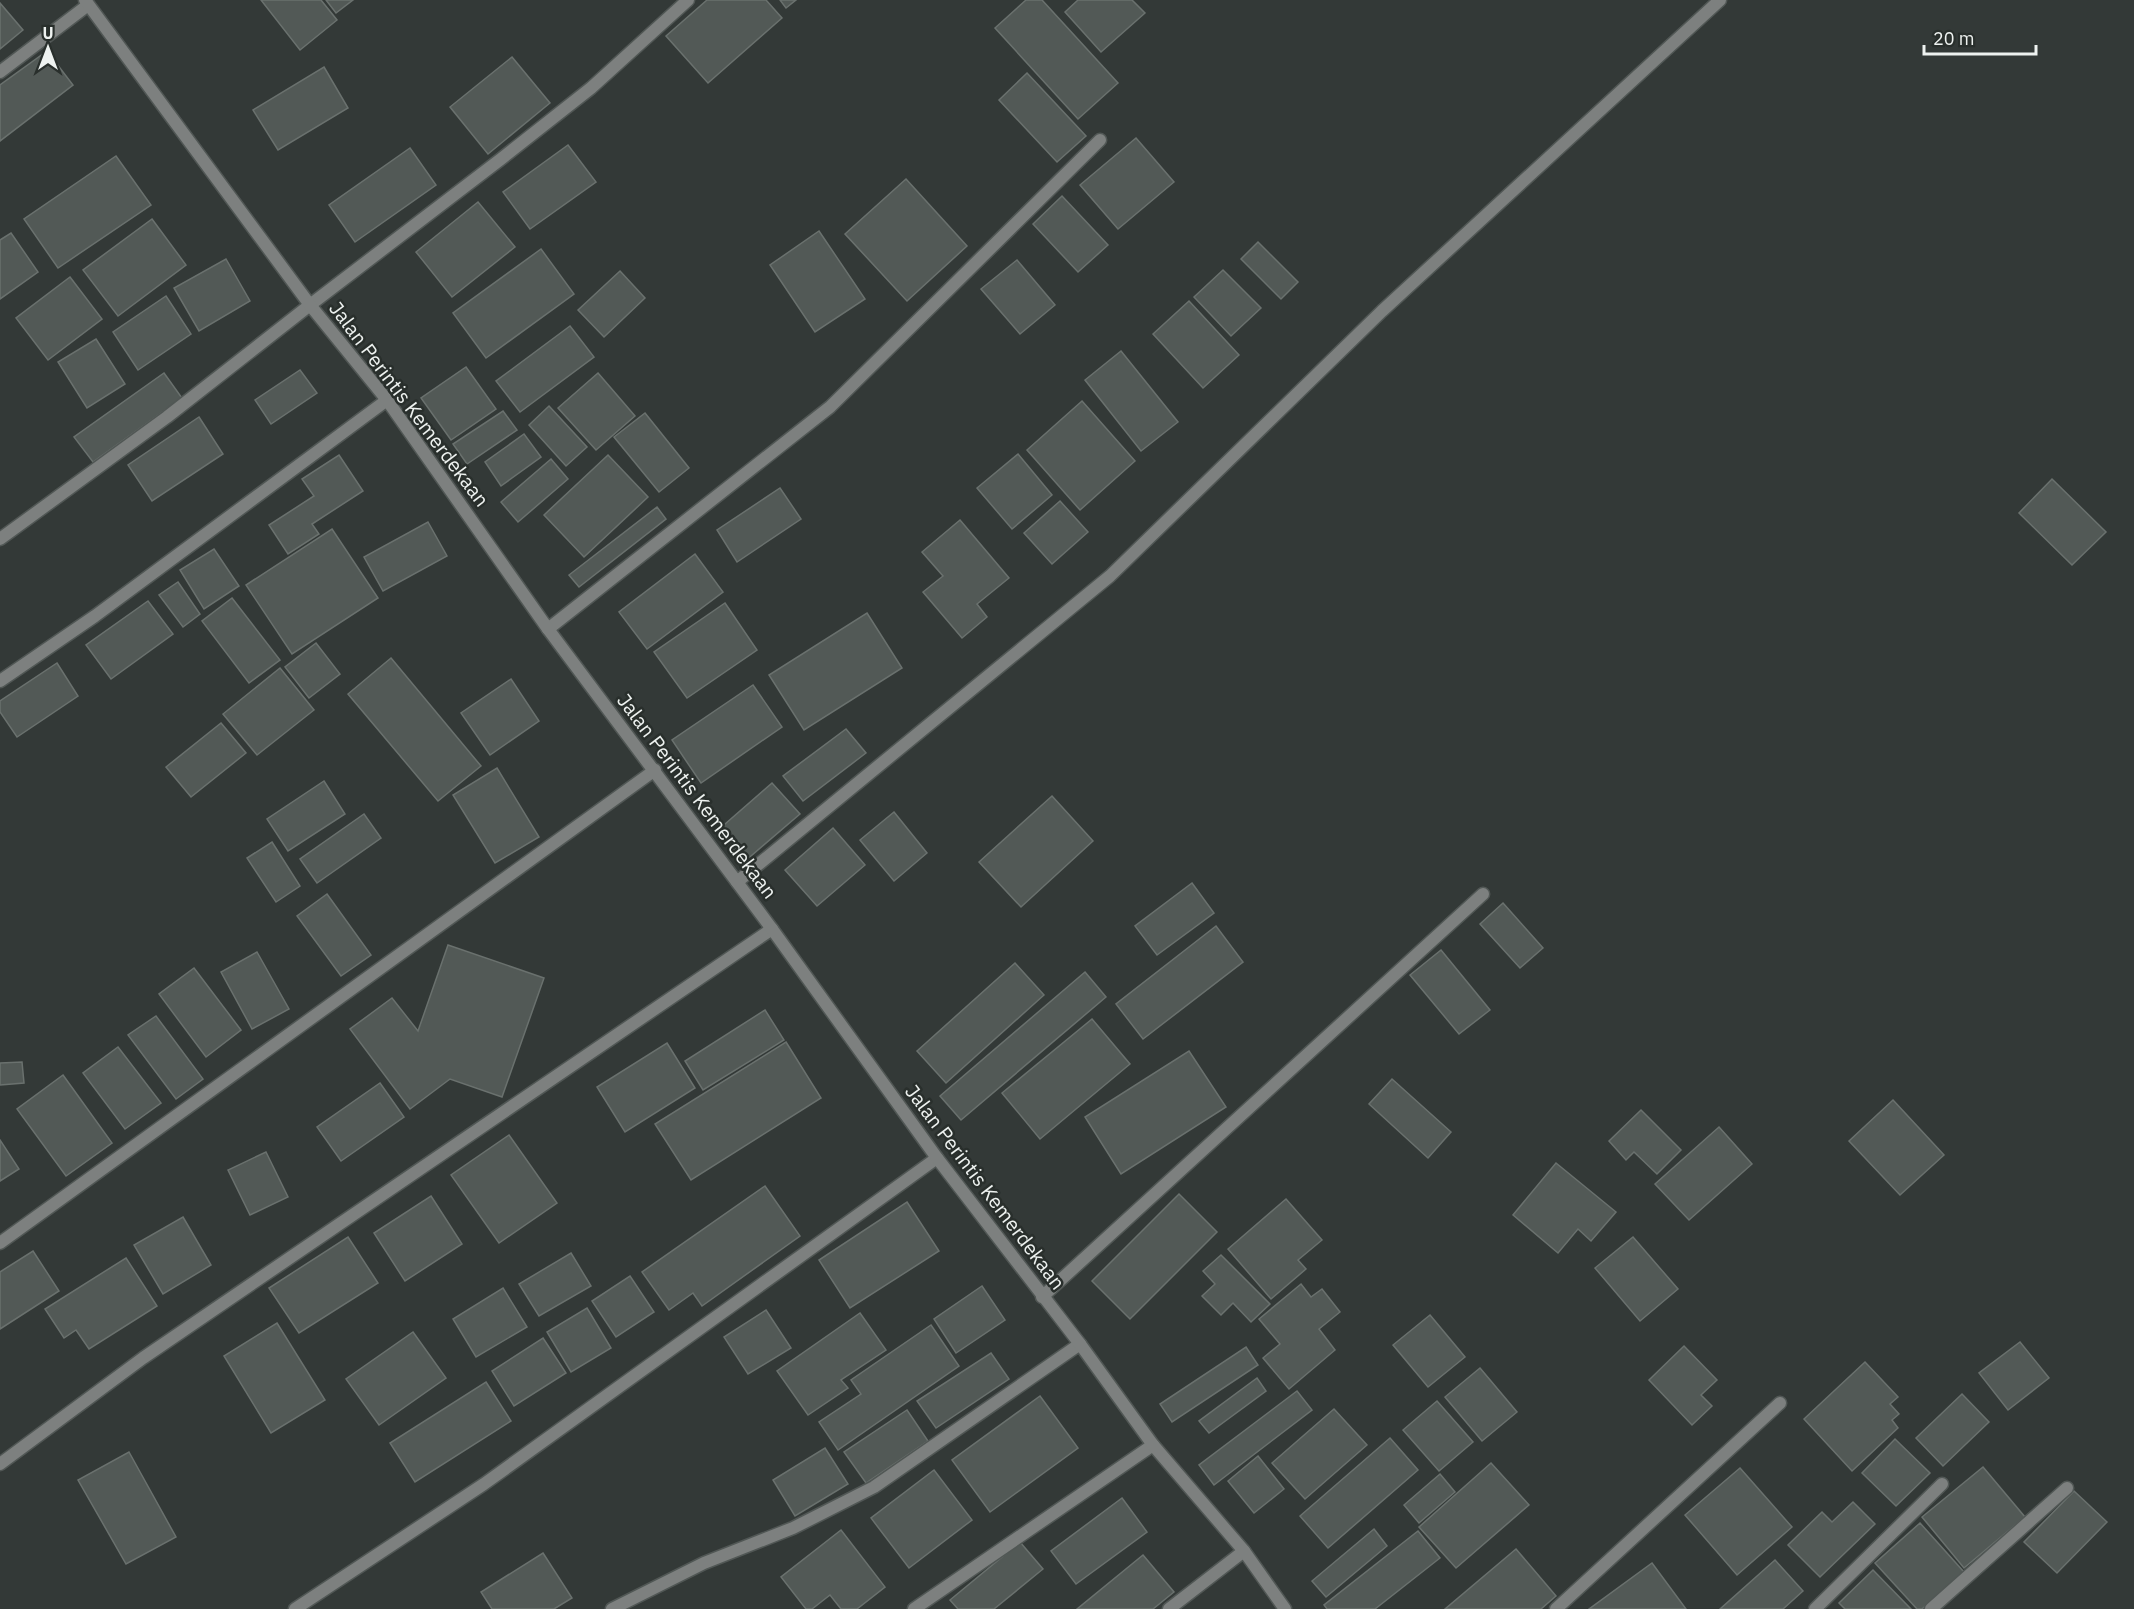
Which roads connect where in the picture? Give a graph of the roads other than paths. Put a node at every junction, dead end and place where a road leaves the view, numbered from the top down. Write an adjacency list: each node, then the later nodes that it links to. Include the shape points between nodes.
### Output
1 (688, 0): 6 (street, via 591,88)
2 (1720, 0): 12 (street, via 1382,311 1110,576)
3 (87, 2): 4 (street); 6 (street, Jalan Perintis Kemerdekaan)
4 (0, 72)
5 (1100, 140): 9 (street, via 830,407)
6 (310, 304): 7 (street, Jalan Perintis Kemerdekaan); 8 (street, via 167,417)
7 (387, 400): 9 (street, Jalan Perintis Kemerdekaan); 10 (street, via 95,616)
8 (0, 539)
9 (548, 629): 11 (street, Jalan Perintis Kemerdekaan)
10 (0, 681)
11 (655, 770): 12 (street, Jalan Perintis Kemerdekaan); 16 (street)
12 (736, 882): 14 (street, Jalan Perintis Kemerdekaan)
13 (1483, 894): 17 (street)
14 (772, 929): 15 (street, Jalan Perintis Kemerdekaan); 21 (street, via 143,1358)
15 (937, 1158): 17 (street, Jalan Perintis Kemerdekaan); 25 (street, via 484,1484)
16 (0, 1244)
17 (1042, 1297): 18 (street, Jalan Perintis Kemerdekaan)
18 (1080, 1344): 20 (street, Jalan Perintis Kemerdekaan); 26 (street, via 874,1488 793,1528 704,1563)
19 (1780, 1403): 30 (street)
20 (1153, 1445): 24 (street, Jalan Perintis Kemerdekaan); 27 (street)
21 (0, 1464)
22 (1942, 1484): 31 (street)
23 (2067, 1488): 32 (street)
24 (1244, 1551): 28 (street); 29 (street, Jalan Perintis Kemerdekaan)
25 (295, 1609)
26 (612, 1609)
27 (914, 1609)
28 (1169, 1609)
29 (1285, 1609)
30 (1556, 1609)
31 (1815, 1609)
32 (1931, 1609)

